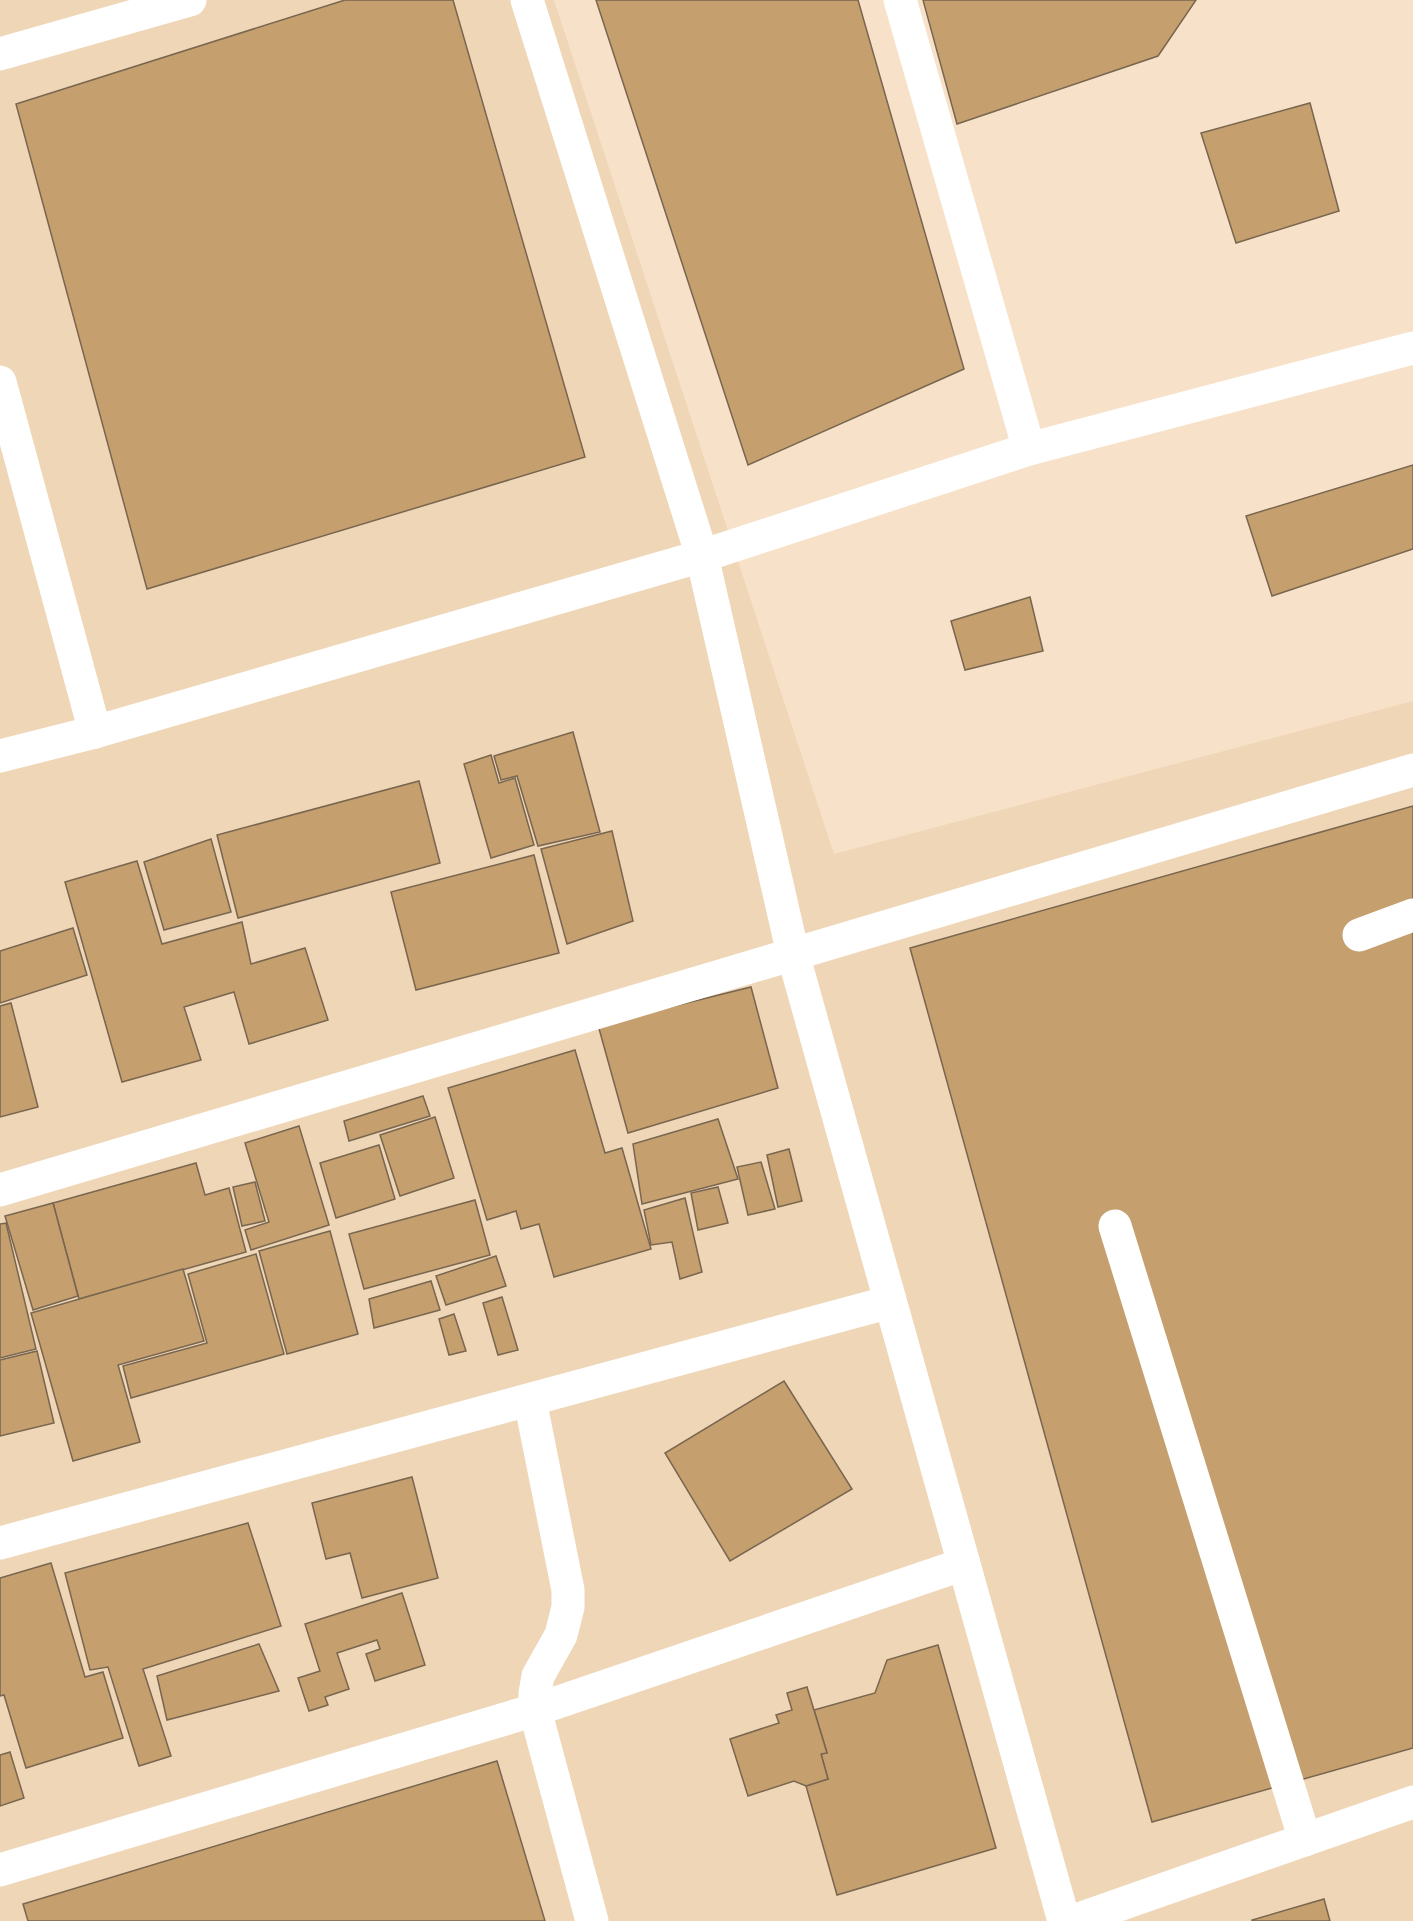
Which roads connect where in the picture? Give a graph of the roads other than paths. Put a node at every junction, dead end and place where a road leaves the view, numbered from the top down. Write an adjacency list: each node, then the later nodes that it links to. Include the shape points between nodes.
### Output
1 (190, 0): 4 (lane)
2 (528, 0): 8 (lane)
3 (900, 0): 7 (lane)
4 (0, 54)
5 (1413, 348): 7 (lane)
6 (0, 385): 9 (lane)
7 (1029, 449): 8 (lane)
8 (702, 556): 9 (lane); 14 (lane)
9 (95, 732): 10 (lane)
10 (0, 756)
11 (1413, 770): 14 (lane)
12 (1413, 915): 13 (lane)
13 (1359, 935)
14 (793, 954): 15 (lane); 17 (lane)
15 (0, 1190)
16 (1114, 1226): 23 (lane)
17 (890, 1302): 18 (lane); 20 (lane)
18 (530, 1400): 19 (lane); 21 (lane, via 568,1590 561,1635 538,1676)
19 (0, 1543)
20 (964, 1564): 21 (lane); 26 (lane)
21 (535, 1710): 24 (lane); 25 (lane)
22 (1413, 1802): 23 (lane)
23 (1305, 1840): 27 (lane)
24 (0, 1870)
25 (592, 1921)
26 (1064, 1921)
27 (1073, 1921)

